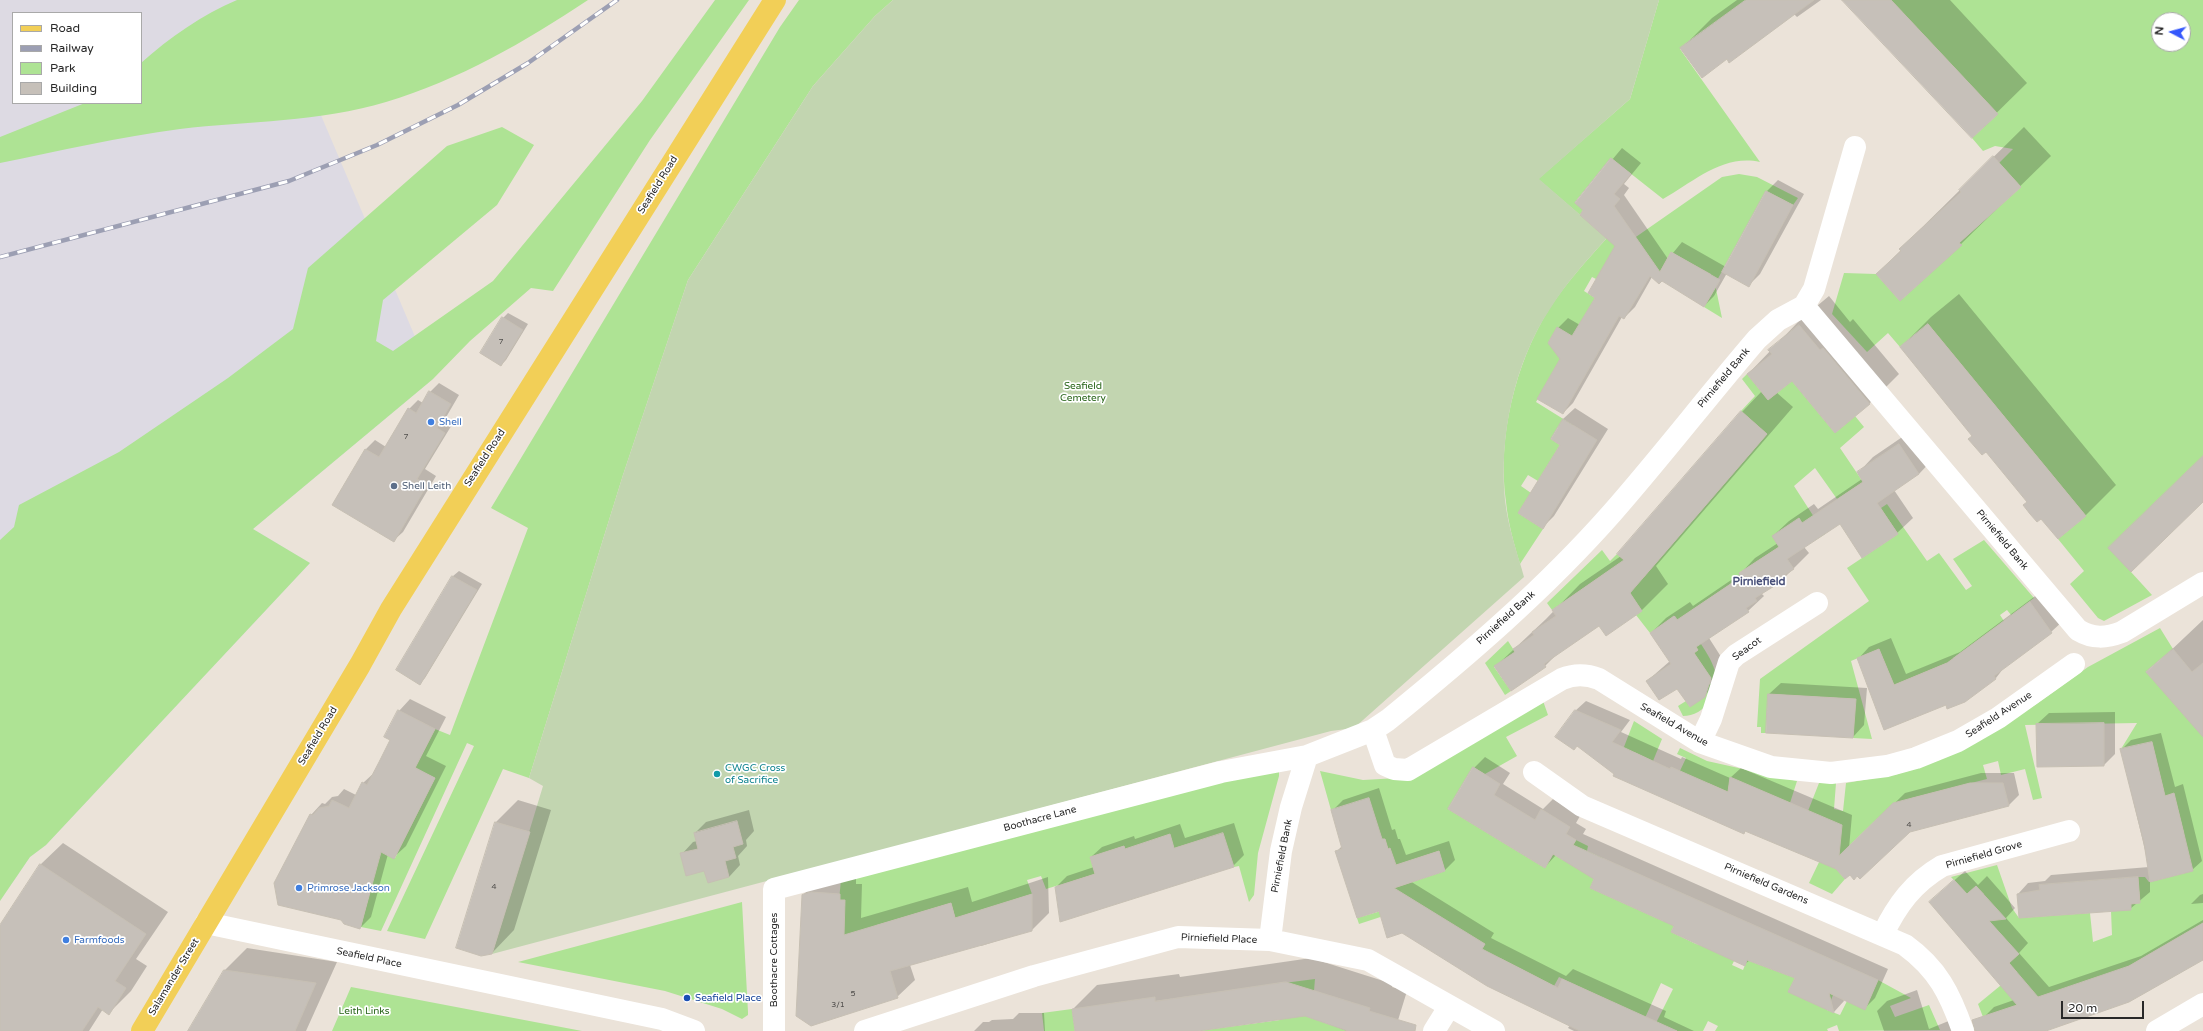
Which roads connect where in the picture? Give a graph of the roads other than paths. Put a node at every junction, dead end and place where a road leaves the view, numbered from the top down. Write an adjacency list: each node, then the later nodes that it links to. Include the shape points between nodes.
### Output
1 (775, 0): 13 (main road, Seafield Road, via 395,602)
2 (1855, 147): 3 (street, via 1814,289)
3 (1804, 306): 4 (street, Pirniefield Bank, via 2078,630 2096,638 2110,637); 7 (street, Pirniefield Bank, via 1778,320 1757,339 1612,513 1555,572 1494,629 1405,706)
4 (2203, 583)
5 (1817, 603): 8 (street, Seacot, via 1729,662 1711,720)
6 (2074, 664): 8 (street, Seafield Avenue, via 1998,718 1958,741 1916,758 1887,766 1831,773 1791,770 1771,767)
7 (1373, 730): 8 (street, Seafield Avenue, via 1385,765 1408,770 1562,679 1580,675 1599,679); 9 (street, Pirniefield Bank)
8 (1700, 742)
9 (1307, 756): 12 (street, Boothacre Lane, via 1221,772); 15 (street, Pirniefield Bank, via 1281,851)
10 (1534, 772): 14 (street, Pirniefield Gardens, via 1582,806)
11 (2070, 831): 14 (street, Pirniefield Grove, via 1937,869 1907,893)
12 (774, 889): 21 (street, Boothacre Cottages)
13 (206, 923): 19 (main road, Salamander Street); 20 (street, Seafield Place, via 662,1018)
14 (1883, 934): 25 (street, Pirniefield Gardens, via 1917,953 1936,974 1953,1004)
15 (1270, 940): 17 (street, Pirniefield Place, via 1368,960); 22 (street, Pirniefield Place, via 1178,937 1167,939 1034,976)
16 (2203, 1004): 18 (street)
17 (1449, 1007): 23 (street); 24 (street, Pirniefield Place)
18 (2167, 1029)
19 (142, 1031)
20 (694, 1031)
21 (774, 1031)
22 (865, 1031)
23 (1434, 1031)
24 (1494, 1031)
25 (1962, 1031)

